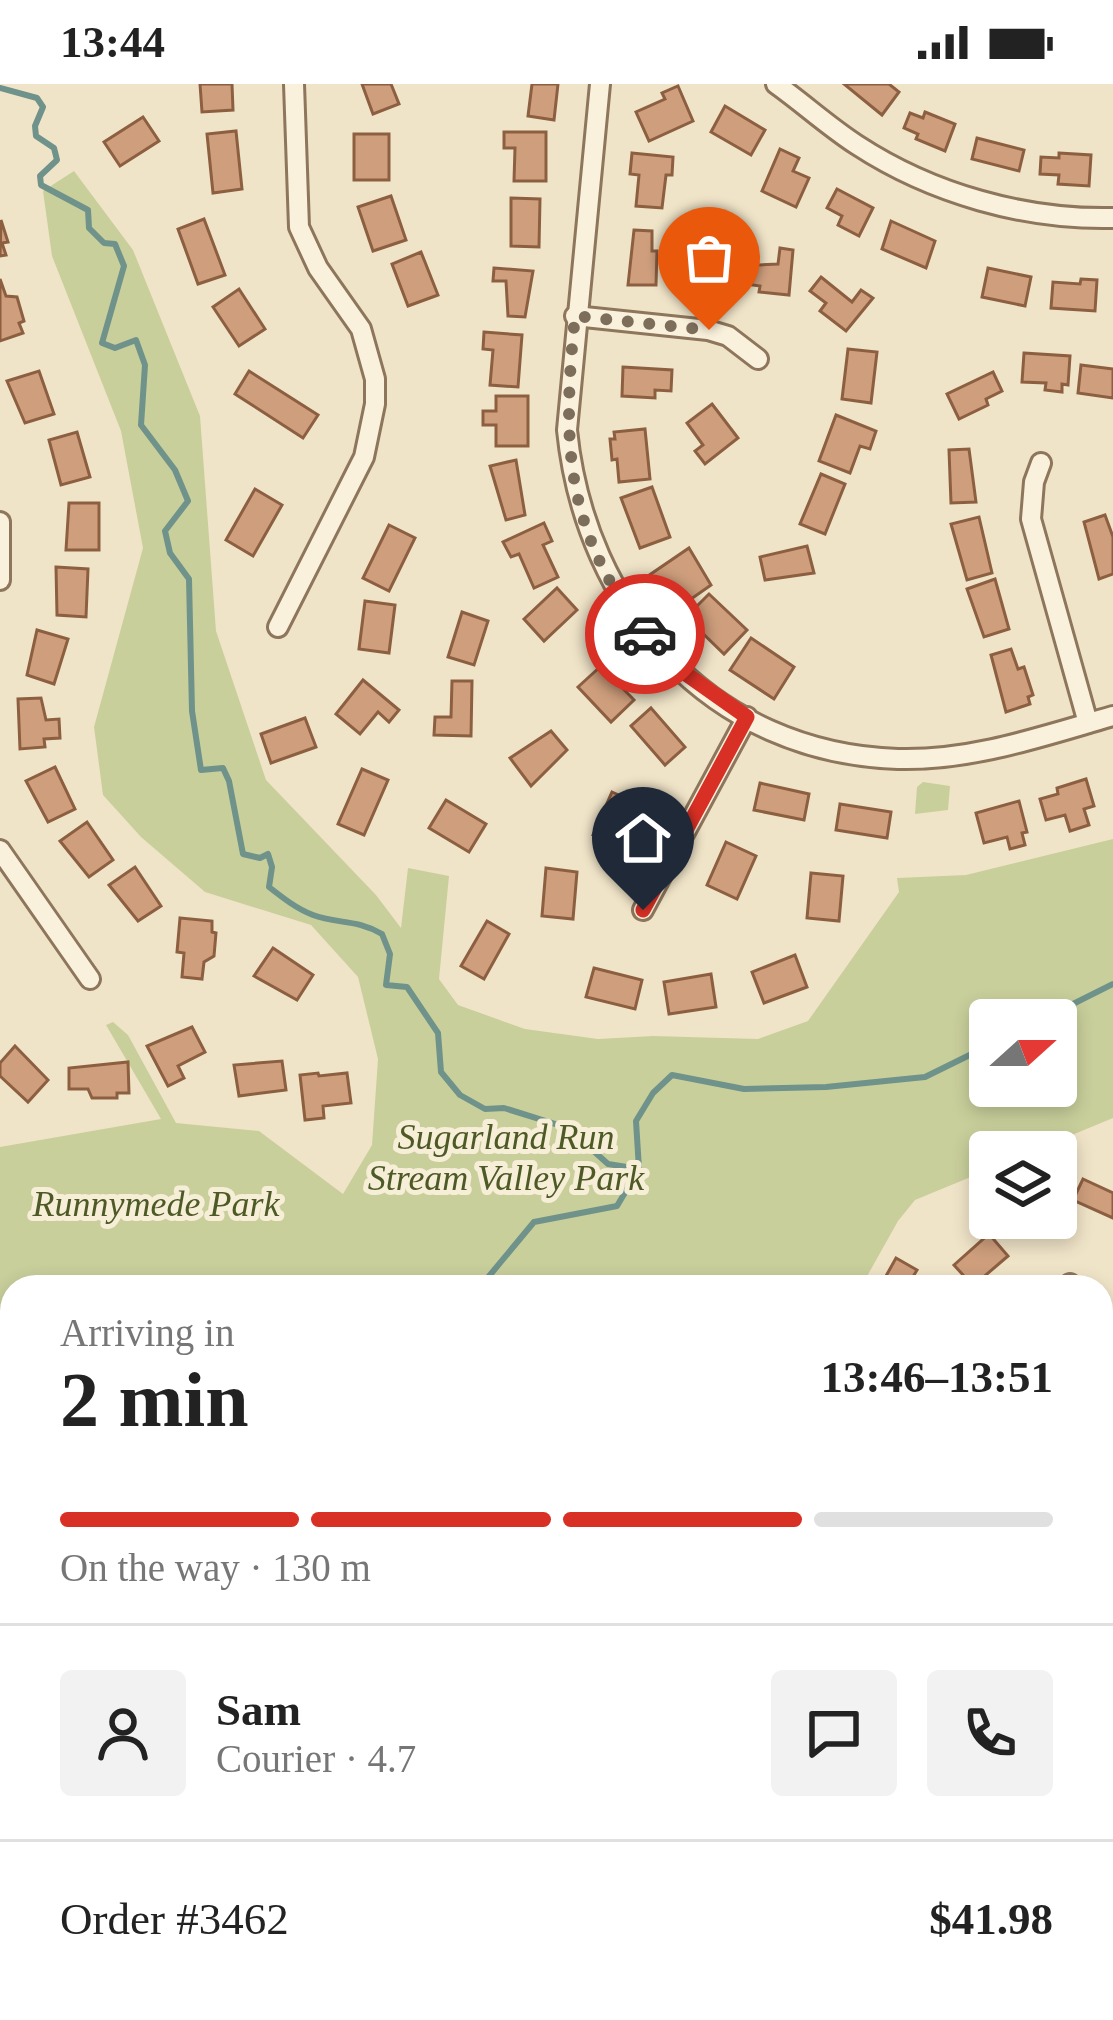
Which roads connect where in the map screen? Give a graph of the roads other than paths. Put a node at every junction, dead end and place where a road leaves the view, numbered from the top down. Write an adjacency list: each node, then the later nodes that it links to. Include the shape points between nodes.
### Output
1 (294, 84): 10 (street, via 299,227 361,329 375,404 364,457)
2 (599, 84): 5 (street)
3 (776, 84): 4 (street, via 862,148 948,190 1010,208)
4 (1113, 218)
5 (575, 316): 6 (street, via 709,330); 12 (street, via 567,430 590,541 651,641)
6 (758, 359)
7 (1041, 463): 13 (street, via 1031,519)
8 (0, 522): 9 (street)
9 (0, 580)
10 (278, 627)
11 (1113, 716): 13 (street)
12 (747, 717): 13 (street, via 815,745 897,759 972,754); 15 (street)
13 (1088, 723)
14 (0, 850): 16 (street)
15 (643, 910)
16 (90, 980)

